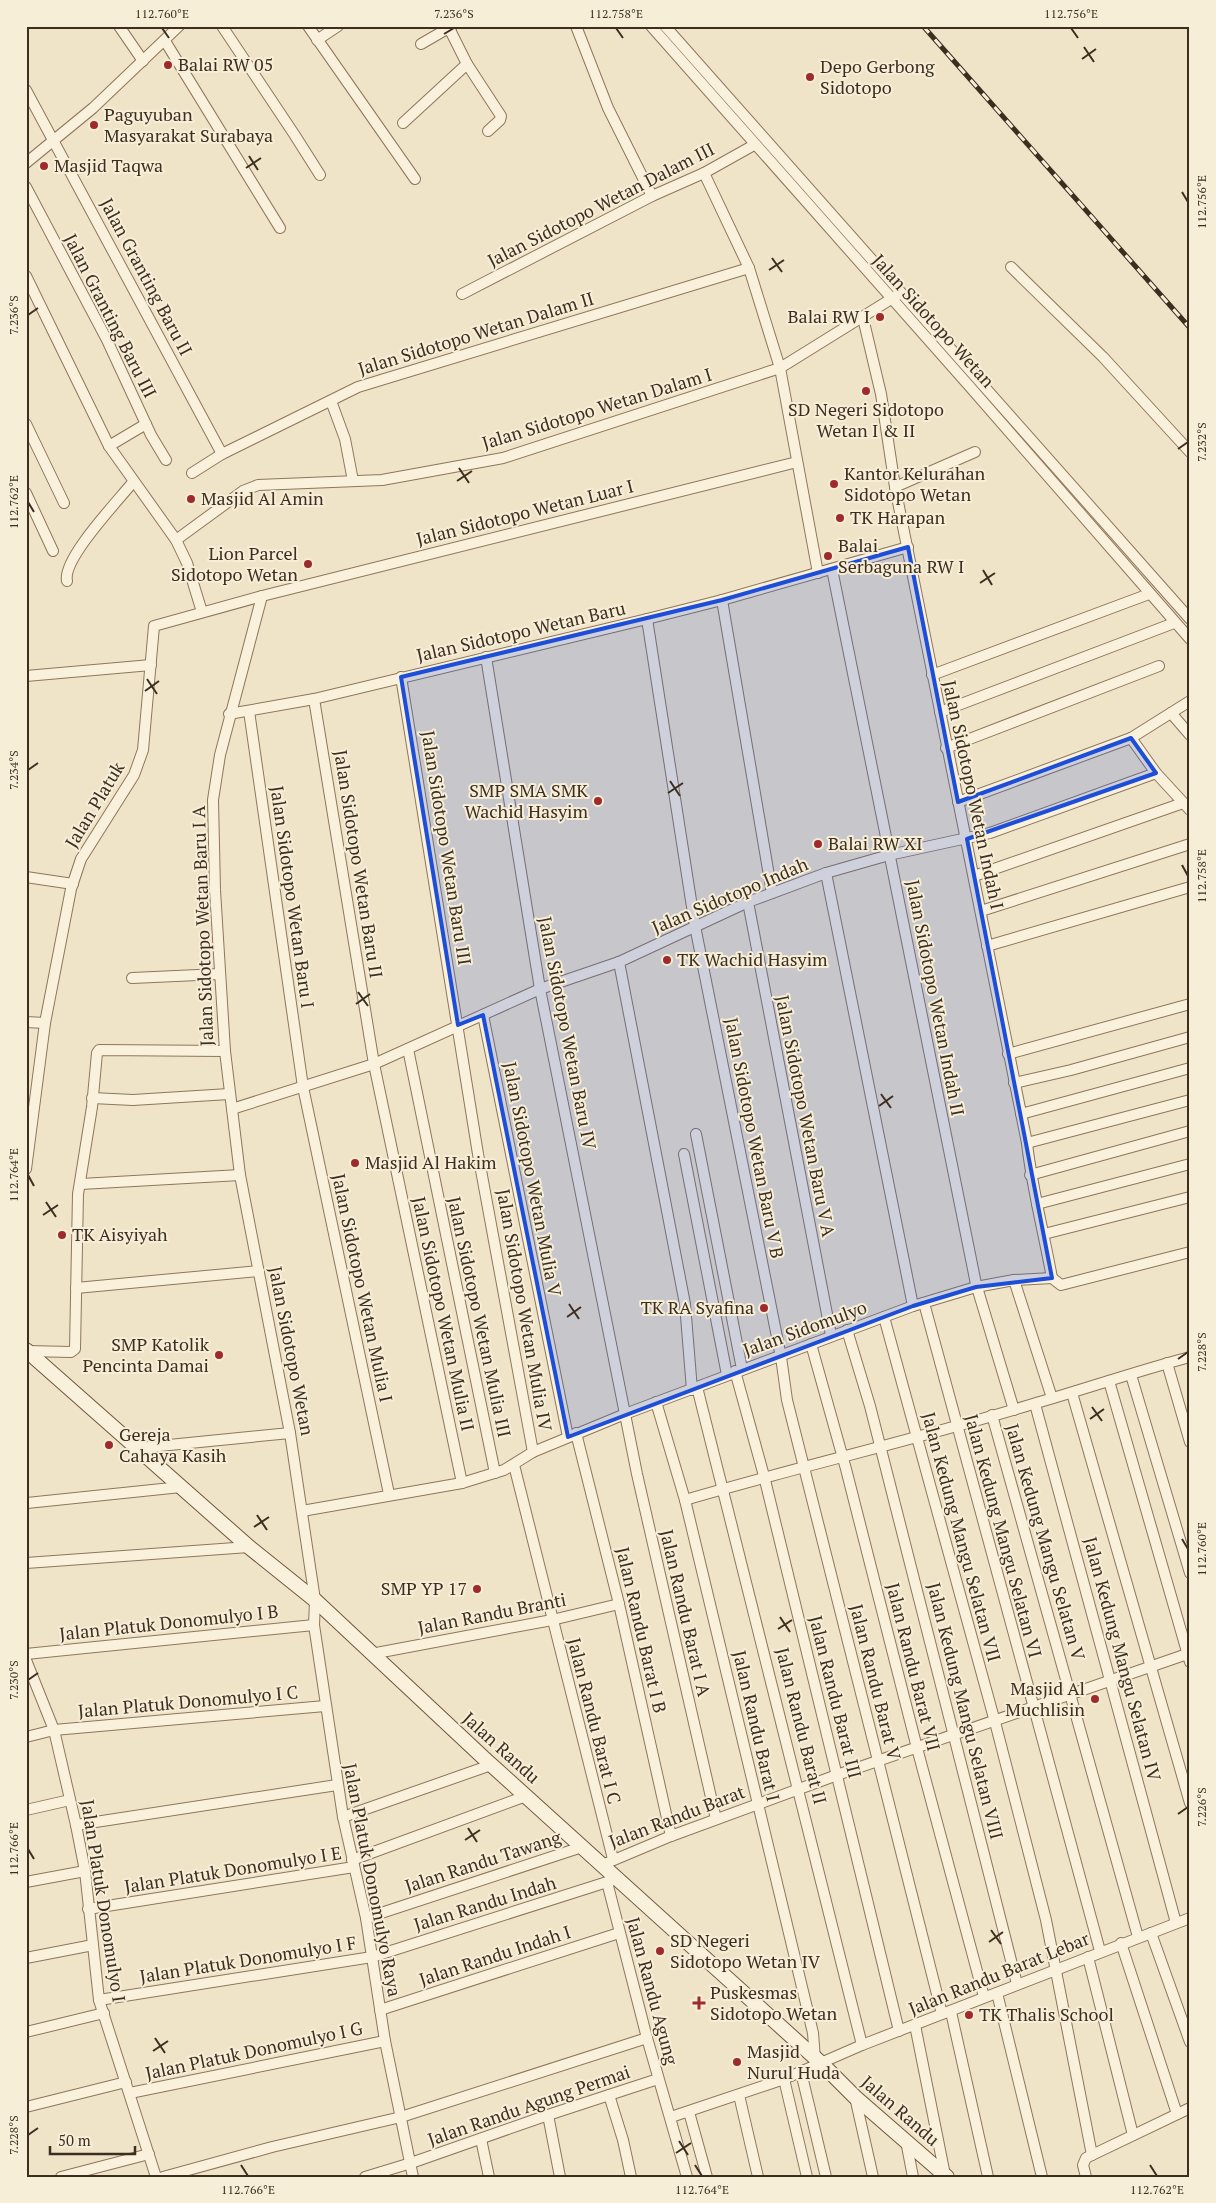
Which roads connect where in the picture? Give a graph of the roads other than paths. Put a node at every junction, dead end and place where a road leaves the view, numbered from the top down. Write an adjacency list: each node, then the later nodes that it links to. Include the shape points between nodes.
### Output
1 (119, 26): 13 (street)
2 (179, 26): 11 (street)
3 (222, 26): 22 (street)
4 (308, 26): 10 (street)
5 (338, 26): 10 (street)
6 (576, 26): 25 (street, via 608,108)
7 (651, 26): 19 (street, Jalan Sidotopo Wetan)
8 (665, 26): 30 (street, Jalan Sidotopo Wetan)
9 (450, 27): 12 (street); 14 (street)
10 (317, 40): 23 (street)
11 (164, 41): 13 (street); 26 (street)
12 (421, 44)
13 (143, 61): 18 (street)
14 (467, 64): 16 (street); 17 (street, via 501,116)
15 (26, 90): 18 (street, Jalan Granting Baru II)
16 (403, 123)
17 (488, 131)
18 (54, 140): 20 (street); 41 (street, Jalan Granting Baru II)
19 (754, 145): 21 (street, Jalan Sidotopo Wetan Dalam III); 32 (street, Jalan Sidotopo Wetan)
20 (26, 163)
21 (704, 173): 25 (street, Jalan Sidotopo Wetan Dalam III); 28 (street)
22 (320, 175)
23 (415, 179)
24 (26, 187): 37 (street, Jalan Granting Baru III, via 107,340)
25 (652, 196): 31 (street, Jalan Sidotopo Wetan Dalam III)
26 (280, 228)
27 (1012, 267): 40 (street)
28 (749, 268): 34 (street); 35 (street, Jalan Sidotopo Wetan Dalam II, via 358,387)
29 (26, 276): 38 (street)
30 (902, 292): 32 (street, Jalan Sidotopo Wetan Dalam I); 61 (street, Jalan Sidotopo Wetan)
31 (462, 294)
32 (892, 300): 33 (street, Jalan Sidotopo Wetan Dalam I); 56 (street, Jalan Sidotopo Wetan)
33 (862, 318): 34 (street, Jalan Sidotopo Wetan Dalam I); 47 (street, Jalan Sidotopo Wetan Indah I, via 881,394)
34 (780, 368): 43 (street); 45 (street, Jalan Sidotopo Wetan Dalam I, via 503,458 382,480)
35 (331, 400): 41 (street, Jalan Sidotopo Wetan Dalam II); 45 (street)
36 (26, 424): 49 (street)
37 (146, 424): 38 (street); 42 (street, Jalan Granting Baru III)
38 (109, 446): 46 (street)
39 (975, 452): 47 (street)
40 (1190, 452)
41 (222, 454): 44 (street, Jalan Sidotopo Wetan Dalam II)
42 (166, 460)
43 (797, 462): 54 (street); 57 (street, Jalan Sidotopo Wetan Luar I)
44 (192, 473)
45 (353, 481): 50 (street, Jalan Sidotopo Wetan Dalam I, via 250,487)
46 (133, 482): 50 (street); 55 (street, via 81,544 67,571)
47 (895, 487): 51 (street, Jalan Sidotopo Wetan Indah I)
48 (26, 493): 52 (street)
49 (64, 503)
50 (176, 540): 59 (street, via 187,563)
51 (908, 547): 53 (street, Jalan Sidotopo Wetan Baru); 67 (street, Jalan Sidotopo Wetan Indah I)
52 (54, 551)
53 (832, 569): 54 (street, Jalan Sidotopo Wetan Baru); 84 (street, Jalan Sidotopo Wetan Indah II)
54 (818, 573): 58 (street, Jalan Sidotopo Wetan Baru)
55 (67, 581)
56 (1149, 594): 62 (street, Jalan Sidotopo Wetan); 67 (street)
57 (262, 596): 59 (street, Jalan Platuk); 75 (street, Jalan Sidotopo Wetan Baru I A)
58 (722, 600): 60 (street, Jalan Sidotopo Wetan Baru); 90 (street)
59 (202, 612): 65 (street, Jalan Platuk, via 154,626)
60 (647, 619): 64 (street, Jalan Sidotopo Wetan Baru); 93 (street, Jalan Sidotopo Wetan Baru V B)
61 (1190, 619)
62 (1174, 623): 63 (street, Jalan Sidotopo Wetan); 73 (street)
63 (1190, 639)
64 (486, 657): 69 (street, Jalan Sidotopo Wetan Baru); 98 (street, Jalan Sidotopo Wetan Baru IV)
65 (151, 664): 68 (street); 88 (street, Jalan Platuk, via 143,750 134,775 81,859)
66 (1159, 666): 78 (street)
67 (932, 675): 73 (street, Jalan Sidotopo Wetan Indah I)
68 (26, 676)
69 (401, 677): 70 (street, Jalan Sidotopo Wetan Baru); 103 (street, Jalan Sidotopo Wetan Baru III)
70 (314, 699): 72 (street, Jalan Sidotopo Wetan Baru); 108 (street, Jalan Sidotopo Wetan Baru II)
71 (1190, 701): 74 (street)
72 (249, 711): 75 (street, Jalan Sidotopo Wetan Baru); 111 (street, Jalan Sidotopo Wetan Baru I)
73 (940, 712): 78 (street, Jalan Sidotopo Wetan Indah I)
74 (1171, 713): 76 (street); 77 (street)
75 (229, 714): 96 (street, Jalan Sidotopo Wetan Baru I A, via 213,800)
76 (1190, 735)
77 (1132, 738): 79 (street); 80 (street)
78 (946, 748): 80 (street, Jalan Sidotopo Wetan Indah I)
79 (1156, 772): 81 (street); 82 (street, Jalan Sidotopo Indah)
80 (958, 802): 82 (street, Jalan Sidotopo Wetan Indah I)
81 (1186, 806): 86 (street)
82 (967, 839): 84 (street, Jalan Sidotopo Indah); 86 (street, Jalan Sidotopo Wetan Indah I)
83 (1190, 844): 92 (street)
84 (889, 855): 85 (street, Jalan Sidotopo Indah); 133 (street, Jalan Sidotopo Wetan Indah II)
85 (826, 873): 90 (street, Jalan Sidotopo Indah); 136 (street)
86 (974, 876): 92 (street, Jalan Sidotopo Wetan Indah I)
87 (26, 877): 88 (street)
88 (73, 884): 102 (street, Jalan Platuk)
89 (1190, 887): 94 (street)
90 (772, 893): 91 (street, Jalan Sidotopo Indah)
91 (748, 902): 93 (street, Jalan Sidotopo Indah); 139 (street, Jalan Sidotopo Wetan Baru V A)
92 (981, 911): 94 (street, Jalan Sidotopo Wetan Indah I)
93 (695, 926): 95 (street, Jalan Sidotopo Indah); 142 (street, Jalan Sidotopo Wetan Baru V B)
94 (987, 946): 107 (street, Jalan Sidotopo Wetan Indah I)
95 (619, 962): 98 (street, Jalan Sidotopo Indah); 148 (street, Jalan Randu Barat II, via 685,1304)
96 (220, 974): 97 (street); 106 (street, Jalan Sidotopo Wetan Baru I A)
97 (132, 978)
98 (540, 989): 100 (street, Jalan Sidotopo Indah); 154 (street, Jalan Sidotopo Wetan Baru IV)
99 (1190, 1004): 107 (street)
100 (483, 1015): 103 (street, Jalan Sidotopo Indah); 158 (street, Jalan Sidotopo Wetan Mulia V)
101 (26, 1022): 102 (street)
102 (46, 1023): 122 (street, Jalan Platuk)
103 (458, 1024): 105 (street, Jalan Sidotopo Indah); 163 (street, Jalan Sidotopo Wetan Mulia IV, via 478,1154)
104 (1190, 1037): 110 (street)
105 (408, 1049): 108 (street, Jalan Sidotopo Indah); 167 (street, Jalan Sidotopo Wetan Mulia III)
106 (225, 1051): 112 (street, Jalan Sidotopo Wetan Baru I A); 113 (street, via 99,1050)
107 (1008, 1054): 110 (street, Jalan Sidotopo Wetan Indah I)
108 (374, 1064): 111 (street, Jalan Sidotopo Indah); 169 (street, Jalan Sidotopo Wetan Mulia II)
109 (1190, 1068): 116 (street)
110 (1014, 1083): 116 (street, Jalan Sidotopo Wetan Indah I)
111 (303, 1088): 115 (street, Jalan Sidotopo Indah); 172 (street, Jalan Sidotopo Wetan Mulia I)
112 (229, 1094): 113 (street, via 133,1100); 115 (street, Jalan Sidotopo Wetan Baru I A)
113 (92, 1098): 125 (street)
114 (1190, 1100): 119 (street)
115 (232, 1109): 123 (street, Jalan Sidotopo Wetan)
116 (1021, 1114): 119 (street, Jalan Sidotopo Wetan Indah I)
117 (1190, 1131): 124 (street)
118 (696, 1134): 145 (street)
119 (1027, 1143): 124 (street, Jalan Sidotopo Wetan Indah I)
120 (684, 1154): 145 (street)
121 (1190, 1164): 127 (street)
122 (26, 1169)
123 (240, 1175): 125 (street); 130 (street, Jalan Sidotopo Wetan)
124 (1030, 1175): 127 (street, Jalan Sidotopo Wetan Indah I)
125 (81, 1184): 134 (street, via 78,1194)
126 (1190, 1197): 128 (street)
127 (1037, 1204): 128 (street, Jalan Sidotopo Wetan Indah I)
128 (1044, 1234): 131 (street, Jalan Sidotopo Wetan Indah I)
129 (1190, 1252): 131 (street, Jalan Sidomulyo, via 1061,1285)
130 (259, 1271): 134 (street); 157 (street, Jalan Sidotopo Wetan)
131 (1052, 1278): 132 (street, Jalan Sidomulyo)
132 (1014, 1280): 133 (street, Jalan Sidomulyo); 150 (street)
133 (976, 1287): 135 (street, Jalan Sidomulyo); 153 (street, Jalan Sidotopo Wetan Indah II)
134 (76, 1288): 141 (street, via 75,1349 71,1352)
135 (924, 1303): 136 (street, Jalan Sidomulyo); 156 (street, Jalan Kedung Mangu Selatan VI)
136 (913, 1306): 137 (street, Jalan Sidomulyo)
137 (884, 1317): 138 (street, Jalan Sidomulyo); 159 (street, Jalan Kedung Mangu Selatan VII)
138 (847, 1330): 139 (street, Jalan Sidomulyo); 161 (street, Jalan Kedung Mangu Selatan VIII)
139 (831, 1336): 140 (street, Jalan Sidomulyo)
140 (811, 1344): 142 (street, Jalan Sidomulyo); 164 (street, Jalan Randu Barat VII)
141 (27, 1350): 162 (street, Jalan Randu)
142 (781, 1357): 145 (street, Jalan Sidomulyo); 166 (street, Jalan Randu Barat V, via 787,1400)
143 (1190, 1357): 144 (street)
144 (1167, 1363): 146 (street); 160 (street)
145 (735, 1372): 148 (street, Jalan Sidomulyo); 168 (street, Jalan Randu Barat III)
146 (1131, 1374): 147 (street); 178 (street)
147 (1109, 1381): 149 (street); 185 (street)
148 (695, 1389): 151 (street, Jalan Sidomulyo); 171 (street, Jalan Randu Barat II)
149 (1072, 1394): 150 (street); 187 (street)
150 (1052, 1398): 152 (street)
151 (656, 1402): 154 (street, Jalan Sidomulyo); 173 (street, Jalan Randu Barat I)
152 (1034, 1404): 153 (street); 188 (street, Jalan Kedung Mangu Selatan IV)
153 (1014, 1410): 155 (street)
154 (625, 1414): 158 (street, Jalan Sidomulyo); 208 (street, Jalan Randu Barat I A)
155 (992, 1415): 156 (street); 189 (street, Jalan Kedung Mangu Selatan V)
156 (956, 1425): 159 (street); 191 (street, Jalan Kedung Mangu Selatan VI)
157 (290, 1433): 162 (street); 175 (street, Jalan Sidotopo Wetan)
158 (572, 1435): 163 (street); 180 (street, Jalan Randu Barat I B)
159 (918, 1437): 161 (street); 192 (street, Jalan Kedung Mangu Selatan VII)
160 (1190, 1442)
161 (881, 1447): 164 (street); 194 (street, Jalan Kedung Mangu Selatan VIII)
162 (139, 1448): 170 (street, Jalan Randu)
163 (533, 1452): 165 (street)
164 (843, 1457): 166 (street); 196 (street, Jalan Randu Barat VII)
165 (514, 1465): 167 (street); 181 (street, Jalan Randu Barat I C)
166 (804, 1468): 168 (street); 197 (street, Jalan Randu Barat V)
167 (495, 1473): 169 (street)
168 (764, 1476): 171 (street); 199 (street, Jalan Randu Barat III)
169 (462, 1483): 172 (street)
170 (181, 1487): 174 (street); 176 (street, Jalan Randu)
171 (723, 1489): 173 (street); 201 (street, Jalan Randu Barat II)
172 (389, 1494): 175 (street)
173 (685, 1500): 204 (street, Jalan Randu Barat I)
174 (27, 1503)
175 (302, 1511): 179 (street, Jalan Sidotopo Wetan)
176 (249, 1546): 177 (street); 179 (street, Jalan Randu)
177 (26, 1563)
178 (1190, 1573)
179 (315, 1600): 182 (street, Jalan Platuk Donomulyo Raya); 184 (street, Jalan Randu)
180 (619, 1604): 181 (street, Jalan Randu Branti); 210 (street, Jalan Randu Barat I B)
181 (552, 1620): 184 (street, Jalan Randu Branti); 212 (street, Jalan Randu Barat I C)
182 (314, 1625): 183 (street, Jalan Platuk Donomulyo I B); 190 (street, Jalan Platuk Donomulyo Raya)
183 (26, 1654)
184 (371, 1654): 198 (street, Jalan Randu)
185 (1189, 1656): 187 (street, Jalan Randu Barat)
186 (26, 1660): 193 (street, Jalan Platuk Donomulyo I)
187 (1151, 1668): 188 (street, Jalan Randu Barat); 205 (street)
188 (1112, 1681): 189 (street, Jalan Randu Barat); 220 (street, Jalan Kedung Mangu Selatan IV)
189 (1070, 1695): 191 (street, Jalan Randu Barat); 223 (street, Jalan Kedung Mangu Selatan V)
190 (325, 1706): 193 (street, Jalan Platuk Donomulyo I C); 200 (street, Jalan Platuk Donomulyo Raya)
191 (1033, 1708): 192 (street, Jalan Randu Barat); 226 (street, Jalan Kedung Mangu Selatan VI)
192 (995, 1722): 194 (street, Jalan Randu Barat); 230 (street, Jalan Kedung Mangu Selatan VII)
193 (54, 1730): 195 (street, Jalan Platuk Donomulyo I C); 203 (street, Jalan Platuk Donomulyo I)
194 (955, 1734): 196 (street, Jalan Randu Barat); 231 (street, Jalan Kedung Mangu Selatan VIII)
195 (26, 1737)
196 (917, 1748): 197 (street, Jalan Randu Barat); 233 (street, Jalan Randu Barat VII)
197 (878, 1760): 199 (street, Jalan Randu Barat); 237 (street, Jalan Randu Barat V)
198 (491, 1765): 202 (street, Jalan Randu); 207 (street)
199 (837, 1775): 201 (street, Jalan Randu Barat); 239 (street, Jalan Randu Barat III)
200 (337, 1785): 207 (street, Jalan Platuk Donomulyo Raya); 209 (street)
201 (800, 1788): 204 (street, Jalan Randu Barat); 244 (street, Jalan Randu Barat II)
202 (526, 1796): 211 (street, Jalan Randu); 213 (street, Jalan Platuk Donomulyo I E)
203 (70, 1800): 206 (street); 209 (street, Jalan Platuk Donomulyo I)
204 (758, 1803): 208 (street, Jalan Randu Barat); 245 (street, Jalan Randu Barat I)
205 (1190, 1803)
206 (26, 1810)
207 (343, 1817): 213 (street, Jalan Platuk Donomulyo Raya)
208 (716, 1819): 210 (street, Jalan Randu Barat)
209 (76, 1825): 214 (street, Jalan Platuk Donomulyo I)
210 (672, 1836): 212 (street, Jalan Randu Barat)
211 (582, 1847): 212 (street, Jalan Randu); 218 (street, Jalan Randu Tawang)
212 (607, 1862): 215 (street, Jalan Randu)
213 (353, 1864): 217 (street, Jalan Platuk Donomulyo I E); 218 (street, Jalan Platuk Donomulyo Raya)
214 (85, 1871): 216 (street); 217 (street, Jalan Platuk Donomulyo I)
215 (612, 1881): 221 (street, Jalan Randu Agung); 227 (street, Jalan Randu Indah); 245 (street, Jalan Randu)
216 (26, 1882)
217 (88, 1909): 225 (street, Jalan Platuk Donomulyo I)
218 (366, 1918): 227 (street, Jalan Platuk Donomulyo Raya)
219 (1189, 1921): 220 (street, Jalan Randu Barat Lebar)
220 (1176, 1923): 222 (street, Jalan Randu Barat Lebar)
221 (619, 1933): 235 (street, Jalan Randu Indah I); 241 (street, Jalan Randu Agung)
222 (1151, 1933): 223 (street, Jalan Randu Barat Lebar); 243 (street)
223 (1138, 1937): 224 (street, Jalan Randu Barat Lebar)
224 (1121, 1943): 226 (street, Jalan Randu Barat Lebar); 257 (street)
225 (93, 1944): 229 (street); 234 (street, Jalan Platuk Donomulyo I)
226 (1100, 1951): 228 (street, Jalan Randu Barat Lebar)
227 (372, 1957): 234 (street, Jalan Platuk Donomulyo I F); 235 (street, Jalan Platuk Donomulyo Raya)
228 (1088, 1957): 230 (street, Jalan Randu Barat Lebar); 261 (street)
229 (26, 1958)
230 (1056, 1969): 231 (street, Jalan Randu Barat Lebar); 265 (street, Jalan Kedung Mangu Selatan VII)
231 (1017, 1984): 232 (street, Jalan Randu Barat Lebar)
232 (996, 1993): 233 (street, Jalan Randu Barat Lebar); 284 (street)
233 (984, 1997): 237 (street, Jalan Randu Barat Lebar)
234 (99, 2000): 236 (street, Jalan Platuk Donomulyo I)
235 (380, 2010): 242 (street, Jalan Platuk Donomulyo Raya)
236 (104, 2013): 240 (street); 249 (street, Jalan Platuk Donomulyo I)
237 (946, 2013): 238 (street, Jalan Randu Barat Lebar); 283 (street, Jalan Randu Barat V)
238 (915, 2025): 239 (street, Jalan Randu Barat Lebar); 267 (street)
239 (899, 2031): 244 (street, Jalan Randu Barat Lebar)
240 (26, 2032)
241 (647, 2038): 247 (street, Jalan Randu Agung); 259 (street)
242 (385, 2041): 250 (street, Jalan Platuk Donomulyo I G); 259 (street, Jalan Platuk Donomulyo Raya)
243 (1190, 2042)
244 (862, 2045): 245 (street, Jalan Randu Barat Lebar)
245 (818, 2061): 246 (street, Jalan Randu Barat Lebar); 253 (street, Jalan Randu)
246 (801, 2072): 248 (street, Jalan Randu Barat Lebar); 280 (street)
247 (658, 2079): 251 (street, Jalan Randu Agung Permai); 260 (street, Jalan Randu Agung)
248 (784, 2079): 252 (street, Jalan Randu Barat Lebar); 279 (street)
249 (126, 2082): 250 (street, Jalan Platuk Donomulyo I); 254 (street)
250 (130, 2094): 264 (street, Jalan Platuk Donomulyo I)
251 (610, 2095): 258 (street, Jalan Randu Agung Permai); 275 (street)
252 (739, 2095): 256 (street, Jalan Randu Barat Lebar); 278 (street)
253 (855, 2097): 263 (street, Jalan Randu); 281 (street)
254 (26, 2107)
255 (1190, 2108): 257 (street)
256 (689, 2112): 260 (street, Jalan Randu Barat Lebar); 277 (street)
257 (1176, 2114): 261 (street)
258 (548, 2115): 262 (street, Jalan Randu Agung Permai); 274 (street)
259 (400, 2117): 266 (street, Jalan Platuk Donomulyo Raya); 270 (street)
260 (671, 2117): 276 (street, Jalan Randu Agung)
261 (1133, 2135): 265 (street)
262 (481, 2139): 266 (street, Jalan Randu Agung Permai); 273 (street)
263 (906, 2140): 267 (street, Jalan Randu); 282 (street)
264 (149, 2154): 268 (street); 269 (street, Jalan Platuk Donomulyo I)
265 (1092, 2155): 285 (street, via 1082,2166)
266 (410, 2164): 271 (street, Jalan Randu Agung Permai); 272 (street, Jalan Platuk Donomulyo Raya)
267 (946, 2176)
268 (61, 2177)
269 (156, 2177)
270 (163, 2177)
271 (364, 2177)
272 (413, 2177)
273 (489, 2177)
274 (560, 2177)
275 (631, 2177)
276 (687, 2177)
277 (707, 2177)
278 (758, 2177)
279 (807, 2177)
280 (826, 2177)
281 (873, 2177)
282 (913, 2177)
283 (988, 2177)
284 (1042, 2177)
285 (1086, 2177)

